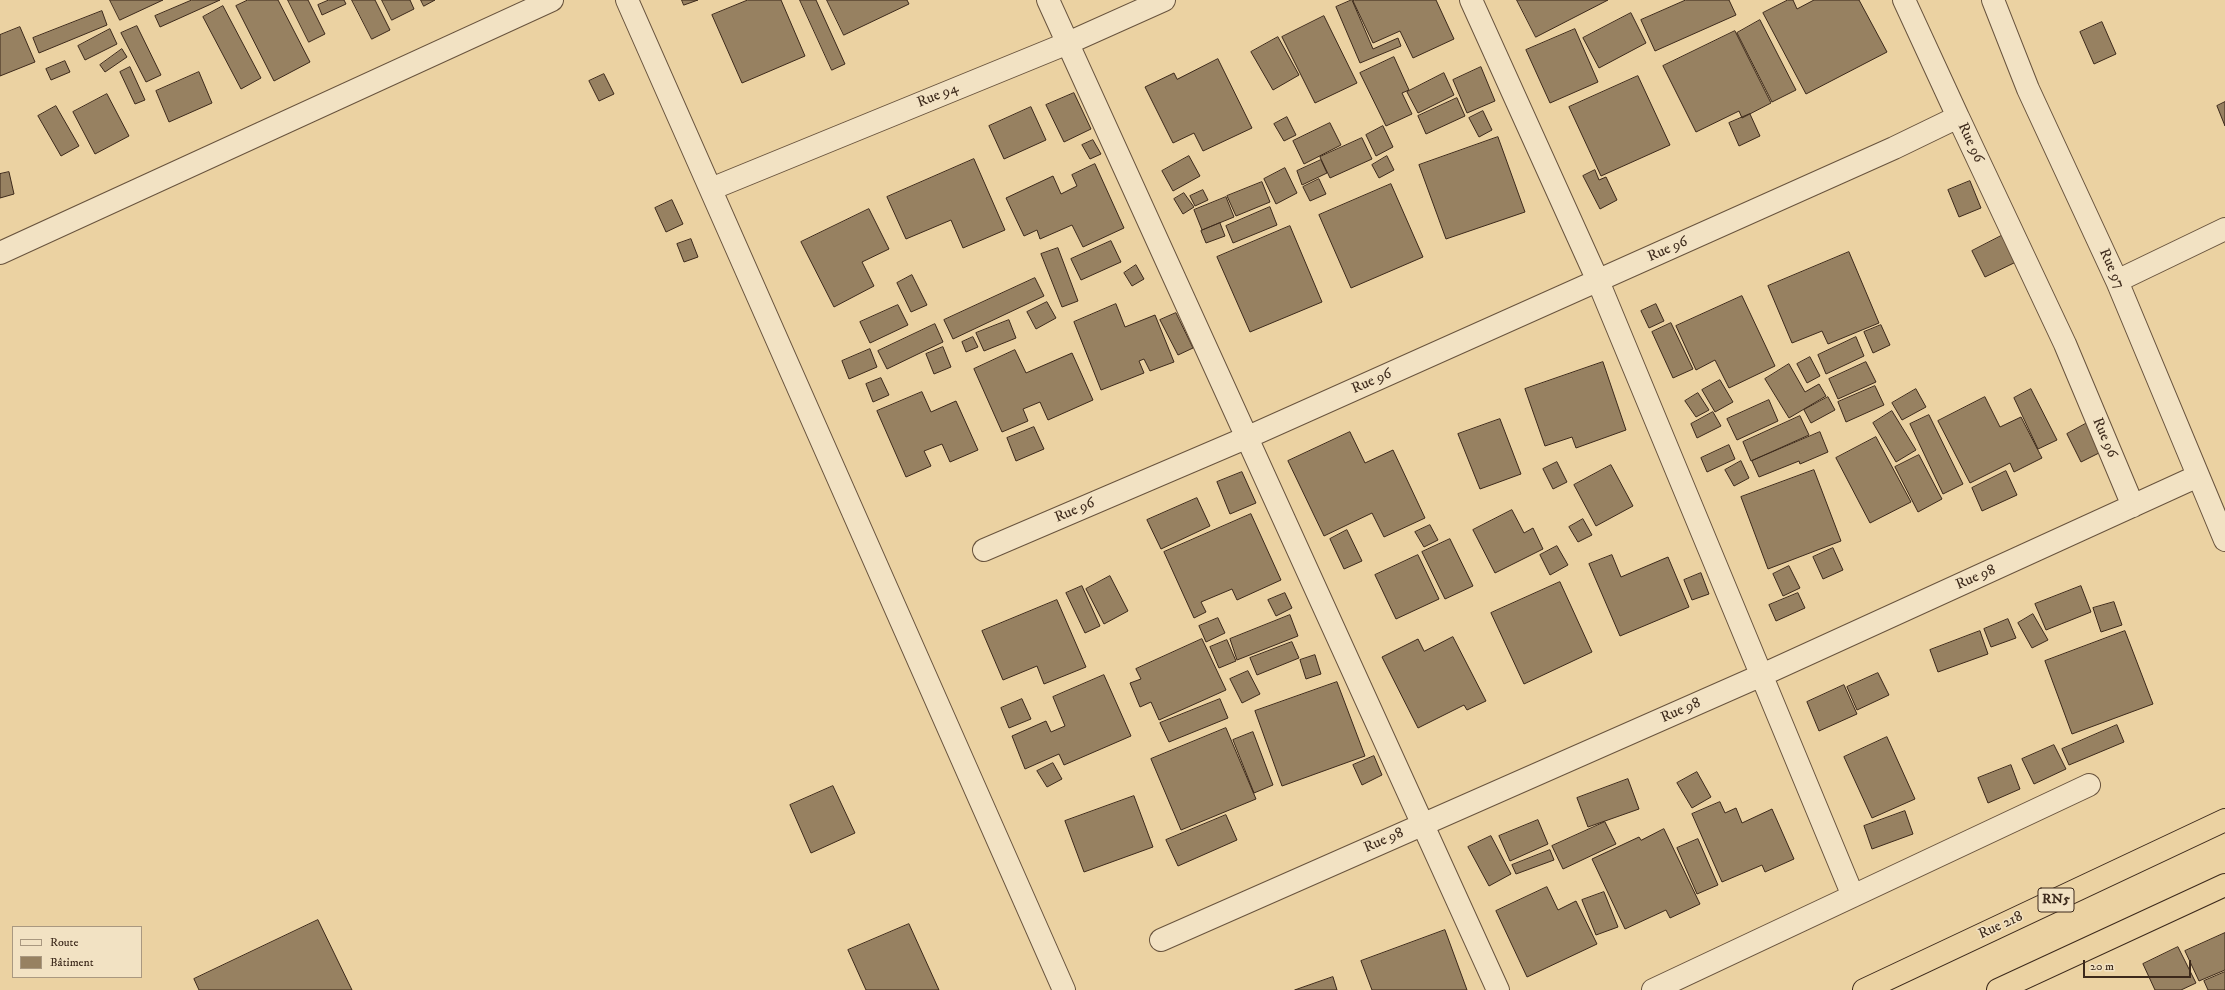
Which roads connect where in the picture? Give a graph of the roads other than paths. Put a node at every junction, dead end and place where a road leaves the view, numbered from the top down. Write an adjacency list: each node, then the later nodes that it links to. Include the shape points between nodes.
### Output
1 (552, 0): 12 (street)
2 (627, 0): 10 (street)
3 (1048, 0): 8 (street)
4 (1164, 0): 8 (street, Rue 94)
5 (1470, 0): 13 (street)
6 (1904, 0): 9 (street)
7 (1993, 0): 14 (street, Rue 97, via 2028,89)
8 (1068, 43): 10 (street, Rue 94); 15 (street)
9 (1958, 117): 13 (street, Rue 96); 17 (street, Rue 96, via 2065,344)
10 (711, 189): 27 (street)
11 (2225, 228): 14 (street)
12 (0, 253)
13 (1598, 281): 15 (street, Rue 96); 20 (street)
14 (2117, 281): 16 (street, Rue 97)
15 (1248, 438): 19 (street, Rue 96); 23 (street)
16 (2198, 476): 17 (street, Rue 98); 18 (street, Rue 97)
17 (2133, 506): 20 (street, Rue 98)
18 (2225, 540)
19 (984, 550)
20 (1762, 675): 23 (street, Rue 98); 25 (street)
21 (2089, 785): 25 (street)
22 (2225, 820): 30 (highway, Rue 218 / RN5)
23 (1423, 824): 26 (street, Rue 98); 28 (street)
24 (2225, 885): 31 (highway)
25 (1853, 896): 29 (street)
26 (1161, 940)
27 (1064, 990)
28 (1498, 990)
29 (1653, 990)
30 (1864, 990)
31 (1998, 990)

